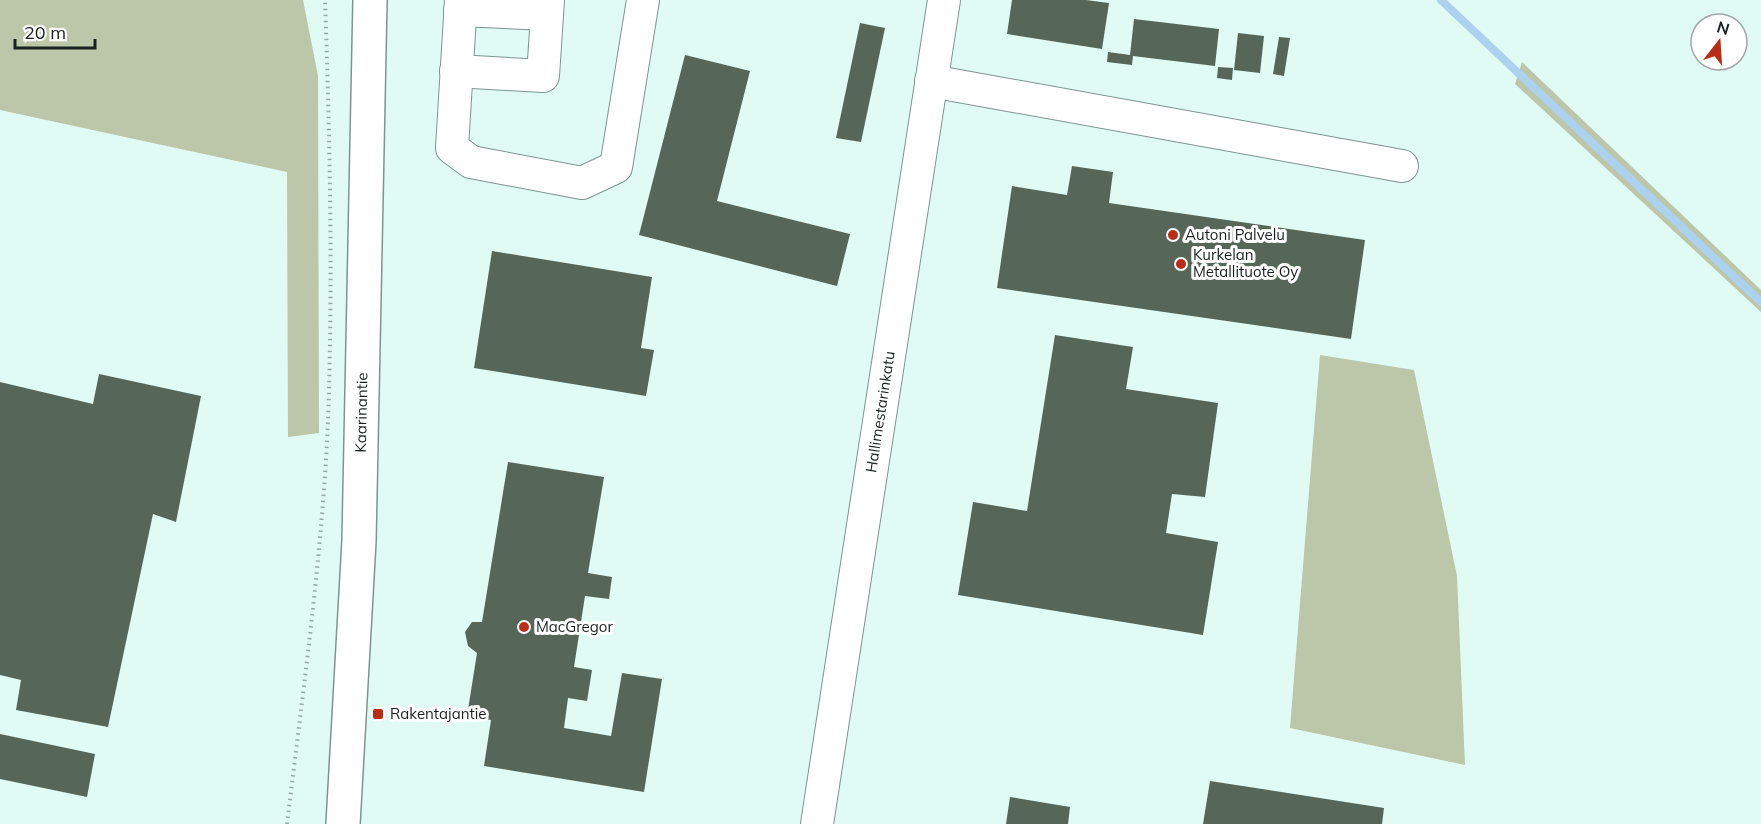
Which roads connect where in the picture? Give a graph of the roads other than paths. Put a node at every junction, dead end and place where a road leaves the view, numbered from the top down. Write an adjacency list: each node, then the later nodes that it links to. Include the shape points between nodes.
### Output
1 (370, 0): 9 (main road, Kaarinantie, via 359,542)
2 (643, 0): 6 (street, via 616,167 582,183 471,162 452,148)
3 (944, 0): 7 (street, Hallimestarinkatu)
4 (460, 5): 5 (street); 6 (street)
5 (547, 7): 6 (street, via 543,76)
6 (456, 71)
7 (931, 81): 8 (street); 10 (street, Hallimestarinkatu)
8 (1402, 166)
9 (343, 824)
10 (817, 824)

